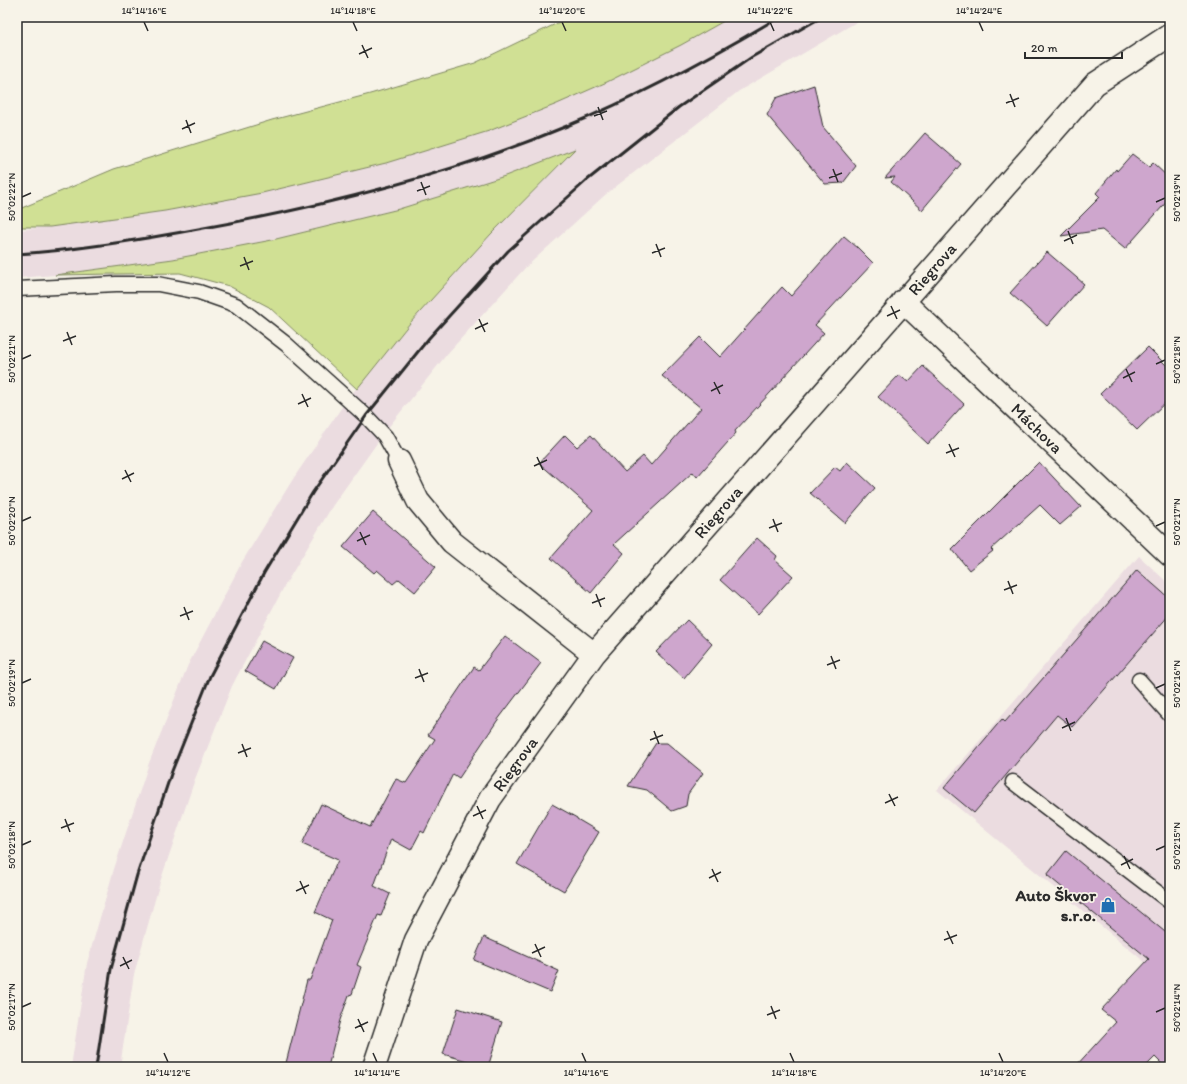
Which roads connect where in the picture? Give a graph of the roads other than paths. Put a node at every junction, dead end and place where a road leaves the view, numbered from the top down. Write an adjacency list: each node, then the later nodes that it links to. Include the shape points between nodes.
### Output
1 (1170, 35): 3 (street, Riegrova, via 1095,84)
2 (17, 289): 4 (lane, via 158,284 199,292 236,305 286,344 366,416 385,436)
3 (903, 302): 5 (street, Máchova); 6 (street, Riegrova)
4 (399, 461): 6 (street, via 418,501 452,542)
5 (1170, 555)
6 (594, 654): 11 (street, Riegrova, via 490,799 416,940)
7 (1139, 680): 8 (lane)
8 (1170, 715)
9 (1013, 782): 10 (lane)
10 (1170, 902)
11 (374, 1067)

